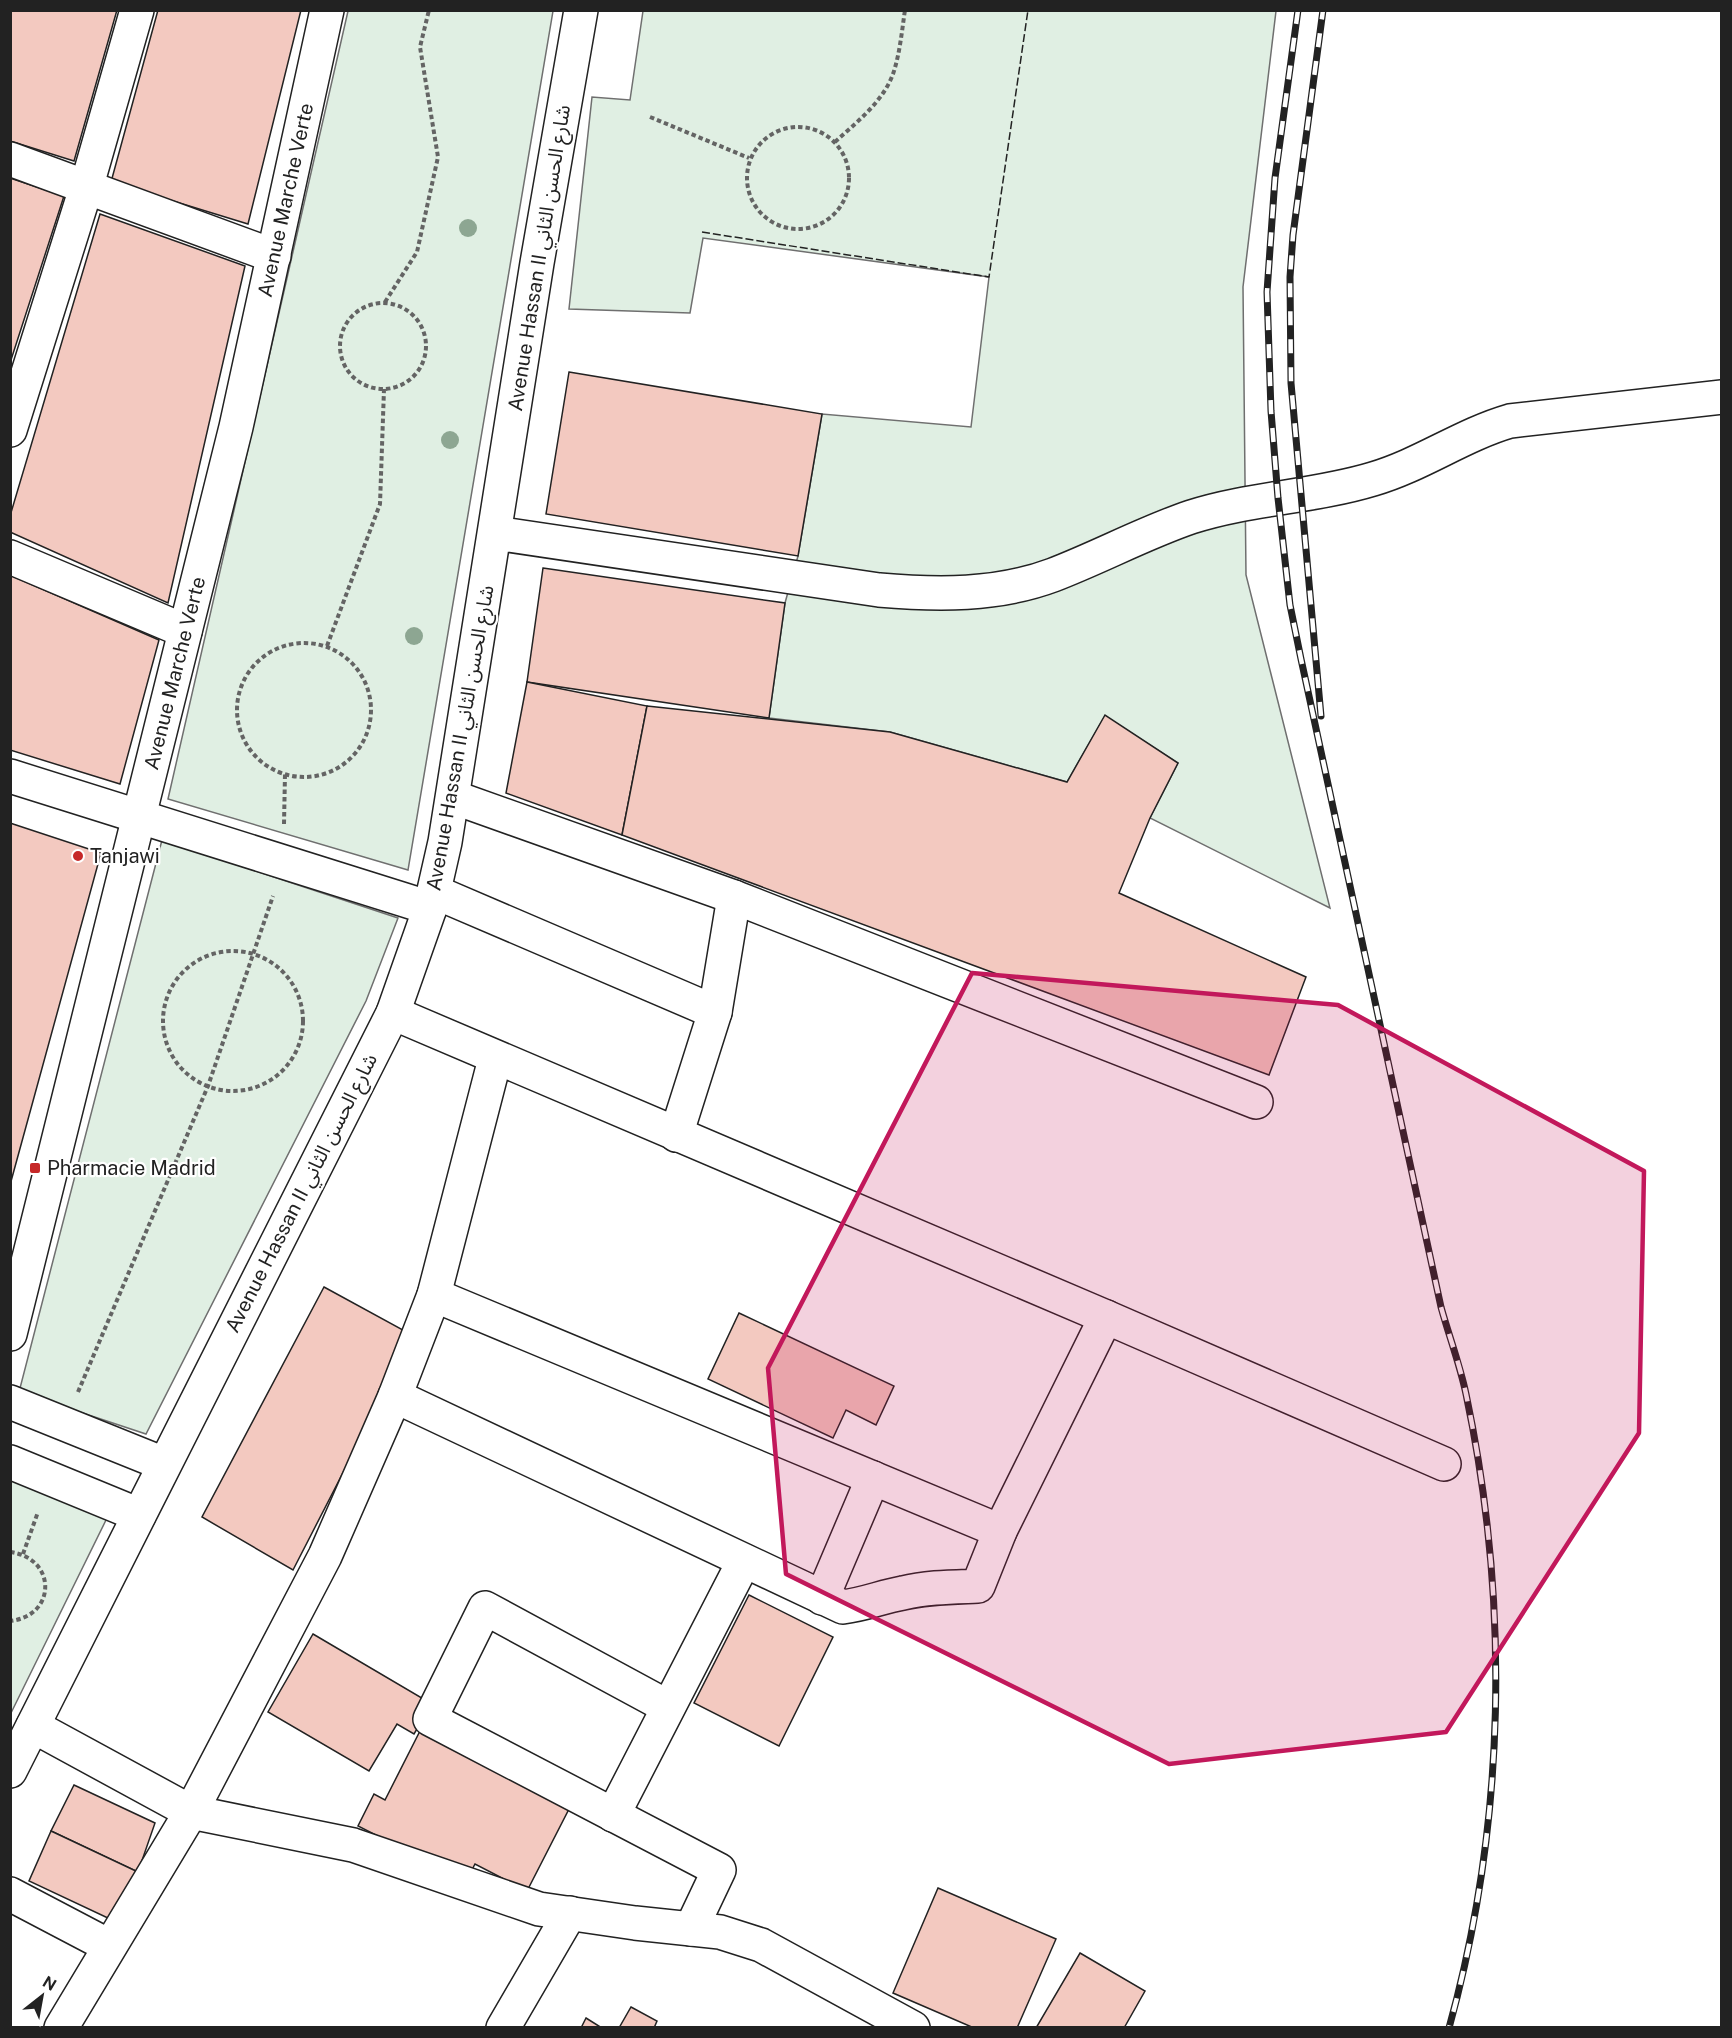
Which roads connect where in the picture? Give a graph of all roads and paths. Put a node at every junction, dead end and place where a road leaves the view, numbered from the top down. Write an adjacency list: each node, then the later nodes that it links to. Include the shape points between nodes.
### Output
1 (137, 10): 10 (street)
2 (327, 10): 11 (street, Avenue Marche Verte)
3 (429, 10): 12 (path, via 420,47 438,158 417,252)
4 (581, 10): 16 (street, Avenue Hassan II شارع الحسن الثاني)
5 (905, 10): 7 (path, via 894,71 867,112)
6 (650, 117): 9 (path)
7 (835, 142): 9 (path, via 812,128 787,127 765,137); 9 (path, via 845,158 849,179 843,203 827,221 802,230 782,227 764,217 750,198 746,179)
8 (10, 159): 10 (street)
9 (749, 159)
10 (87, 185): 11 (street); 15 (street)
11 (274, 256): 18 (street, Avenue Marche Verte)
12 (385, 302): 13 (path, via 399,305 421,323 426,352 412,378); 13 (path, via 371,303 348,318 339,344 340,358 356,380)
13 (384, 389): 19 (path, via 380,504)
14 (1722, 397): 16 (street, via 1510,421 1374,479 1220,508 1052,576 972,593 879,590)
15 (10, 430)
16 (495, 533): 22 (street, Avenue Hassan II شارع الحسن الثاني)
17 (10, 557): 18 (street)
18 (185, 631): 23 (street, Avenue Marche Verte)
19 (327, 646): 20 (path, via 348,658 362,675 371,697 371,720 364,741 350,760 330,772 308,777); 20 (path, via 306,642 285,645 265,655 250,669 240,688 240,730 250,750 266,765)
20 (285, 774): 24 (path)
21 (10, 776): 23 (street)
22 (453, 797): 25 (street); 26 (street, Avenue Hassan II شارع الحسن الثاني)
23 (139, 817): 24 (street); 36 (street, Avenue Marche Verte)
24 (284, 863): 26 (street); 27 (path)
25 (734, 897): 28 (street); 32 (street)
26 (432, 900): 28 (street); 29 (street, Avenue Hassan II شارع الحسن الثاني)
27 (254, 956): 31 (path); 31 (path, via 237,951 213,954 186,968 167,994 162,1027 171,1056 180,1068); 31 (path, via 265,958 285,974 300,1000 302,1029 292,1059 274,1078 253,1089 228,1091)
28 (715, 1012): 33 (street)
29 (393, 1013): 30 (street); 41 (street, Avenue Hassan II شارع الحسن الثاني)
30 (495, 1059): 33 (street); 34 (street)
31 (208, 1086): 39 (path)
32 (1256, 1102)
33 (676, 1135): 35 (street)
34 (434, 1295): 37 (street); 43 (street)
35 (1106, 1317): 42 (street); 45 (street)
36 (10, 1334)
37 (395, 1396): 47 (street); 53 (street, via 325,1556)
38 (10, 1402): 39 (street)
39 (66, 1423): 41 (street)
40 (10, 1462): 44 (street)
41 (164, 1464): 44 (street, Avenue Hassan II شارع الحسن الثاني)
42 (1444, 1464)
43 (873, 1478): 45 (street); 48 (street)
44 (139, 1515): 51 (street, Avenue Hassan II شارع الحسن الثاني)
45 (1000, 1531): 48 (street, via 978,1586 939,1587 843,1607)
46 (10, 1552): 49 (path, via 27,1555 37,1563 44,1576 45,1590 40,1606 31,1615)
47 (744, 1562): 48 (street); 50 (street)
48 (822, 1598)
49 (10, 1621)
50 (668, 1707): 54 (street); 54 (street, via 485,1608 430,1719)
51 (33, 1726): 52 (street, Avenue Hassan II شارع الحسن الثاني); 53 (street)
52 (10, 1771)
53 (191, 1812): 56 (street, via 353,1845 539,1908); 58 (street)
54 (613, 1815): 57 (street, via 719,1870)
55 (10, 1894): 58 (street)
56 (570, 1913): 57 (street); 60 (street)
57 (691, 1929): 61 (street, via 720,1932 761,1945)
58 (109, 1946): 59 (street)
59 (61, 2028)
60 (504, 2028)
61 (914, 2028)

